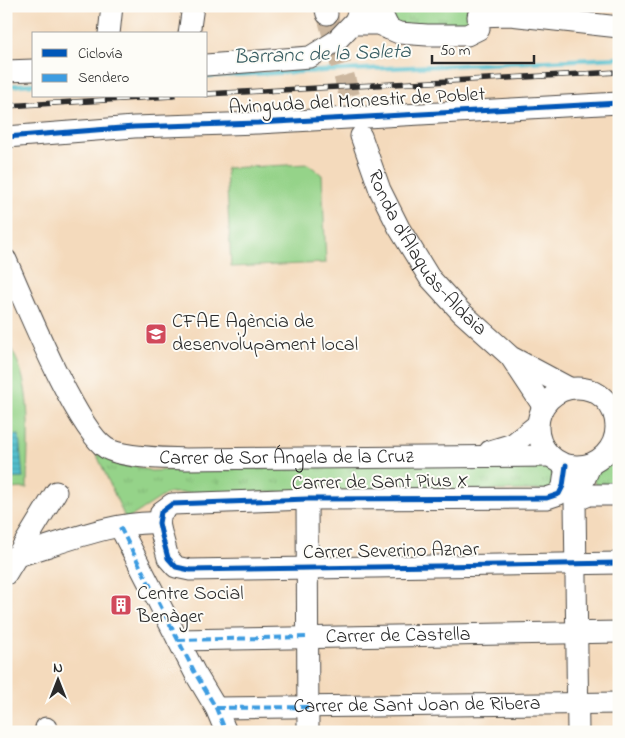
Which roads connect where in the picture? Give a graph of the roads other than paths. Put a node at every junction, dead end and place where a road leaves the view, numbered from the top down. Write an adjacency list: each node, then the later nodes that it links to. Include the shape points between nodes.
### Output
1 (112, 6): 7 (street)
2 (193, 6): 8 (street)
3 (378, 6): 6 (street)
4 (357, 15): 6 (street); 9 (street, via 336,41 310,57)
5 (619, 27): 6 (street, via 510,15 478,16 479,29 467,36 399,33)
6 (389, 29)
7 (109, 32)
8 (189, 32)
9 (210, 61)
10 (32, 70): 11 (street)
11 (6, 71)
12 (619, 103): 13 (street, Avinguda del Monestir de Poblet)
13 (6, 136)
14 (361, 136): 16 (street, Ronda d'Alaquàs-Aldaia, via 380,190 429,277 461,312)
15 (6, 260): 20 (street, Carrer de Sor Ángela de la Cruz, via 72,404 94,437 106,448 138,456 184,459)
16 (511, 357): 17 (street, Ronda d'Alaquàs-Aldaia); 18 (street, Ronda d'Alaquàs-Aldaia)
17 (569, 388): 18 (street, via 554,394); 19 (street, Ronda d'Alaquàs-Aldaia, via 583,388 601,396 613,412)
18 (540, 415): 20 (street, Carrer de Sor Ángela de la Cruz, via 513,444); 22 (street, Ronda d'Alaquàs-Aldaia, via 543,447)
19 (618, 426): 21 (street, Ronda d'Alaquàs-Aldaia)
20 (469, 456): 22 (street, Carrer de Sor Ángela de la Cruz)
21 (604, 459): 22 (street, via 578,466); 26 (street, Ronda d'Alaquàs-Aldaia)
22 (558, 461): 25 (street, Carrer de Sant Pius X, via 563,486 559,494 547,498)
23 (56, 492): 29 (street)
24 (619, 495): 26 (street, via 589,495)
25 (307, 499): 27 (street, Carrer de Sant Pius X, via 172,504 161,512); 32 (street)
26 (575, 501): 31 (street)
27 (159, 523): 28 (street, via 144,522); 32 (street, Carrer Severino Aznar, via 168,558 176,567 190,570)
28 (120, 527): 29 (street); 36 (street)
29 (10, 563)
30 (619, 563): 31 (street, Carrer Severino Aznar)
31 (576, 564): 32 (street, Carrer Severino Aznar); 34 (street)
32 (307, 569): 35 (street)
33 (619, 632): 34 (street, Carrer de Castella)
34 (577, 633): 35 (street, Carrer de Castella); 37 (street)
35 (307, 637): 36 (street, Carrer de Castella); 39 (street)
36 (178, 640): 40 (street)
37 (578, 703): 38 (street, Carrer de Sant Joan de Ribera); 39 (street, Carrer de Sant Joan de Ribera); 43 (street)
38 (619, 703)
39 (308, 707): 40 (street, Carrer de Sant Joan de Ribera); 42 (street)
40 (216, 708): 41 (street)
41 (226, 732)
42 (308, 732)
43 (578, 732)

